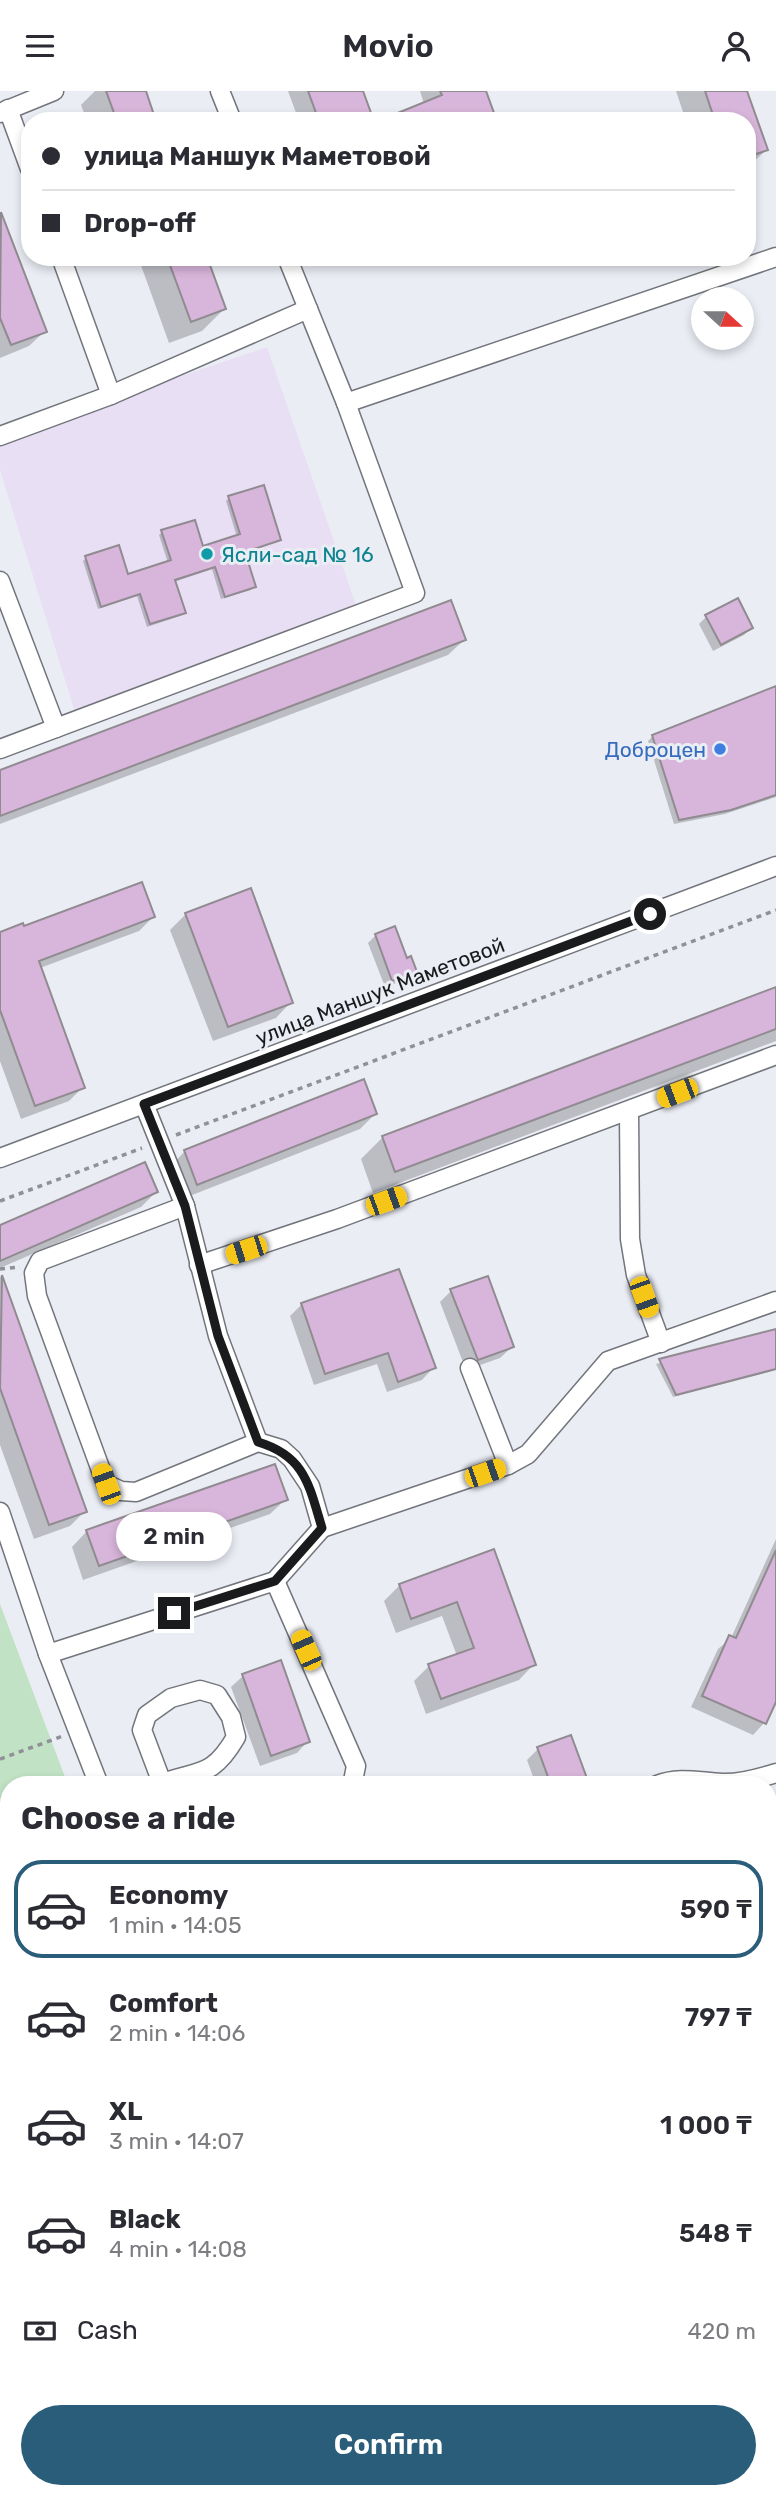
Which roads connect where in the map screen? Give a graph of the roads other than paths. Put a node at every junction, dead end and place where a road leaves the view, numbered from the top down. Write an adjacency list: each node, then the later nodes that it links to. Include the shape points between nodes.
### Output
1 (54, 91): 3 (street)
2 (220, 91): 4 (street)
3 (4, 111): 5 (street)
4 (228, 112)
5 (21, 149)
6 (776, 257): 7 (street)
7 (756, 264)
8 (64, 266): 12 (street)
9 (291, 266): 11 (street)
10 (749, 266): 13 (street)
11 (308, 309): 12 (street); 13 (street)
12 (111, 395): 14 (street)
13 (346, 403): 16 (street, via 415,593)
14 (0, 436)
15 (0, 581): 16 (street)
16 (56, 728): 17 (street)
17 (0, 749)
18 (776, 866): 20 (street, улица Маншук Маметовой)
19 (775, 1057): 21 (street)
20 (144, 1104): 22 (street, улица Маншук Маметовой); 23 (street)
21 (629, 1111): 24 (street); 26 (street, via 630,1239 636,1275)
22 (0, 1158)
23 (185, 1206): 24 (street); 28 (street, via 40,1261 34,1273 37,1296 106,1484 136,1492)
24 (200, 1265): 28 (street, via 218,1336)
25 (776, 1301): 26 (street)
26 (661, 1343): 29 (street, via 608,1361 528,1454)
27 (470, 1368): 29 (street)
28 (258, 1442): 31 (street, via 281,1449 292,1459 310,1486)
29 (508, 1465): 31 (street)
30 (0, 1512): 33 (street)
31 (322, 1528): 32 (street)
32 (275, 1581): 33 (street); 37 (street, via 356,1766)
33 (48, 1654): 34 (street)
34 (96, 1776)
35 (156, 1776): 36 (street, via 142,1730 147,1715 172,1698 200,1690 217,1695 231,1717 236,1737 211,1770)
36 (189, 1776)
37 (356, 1776)

